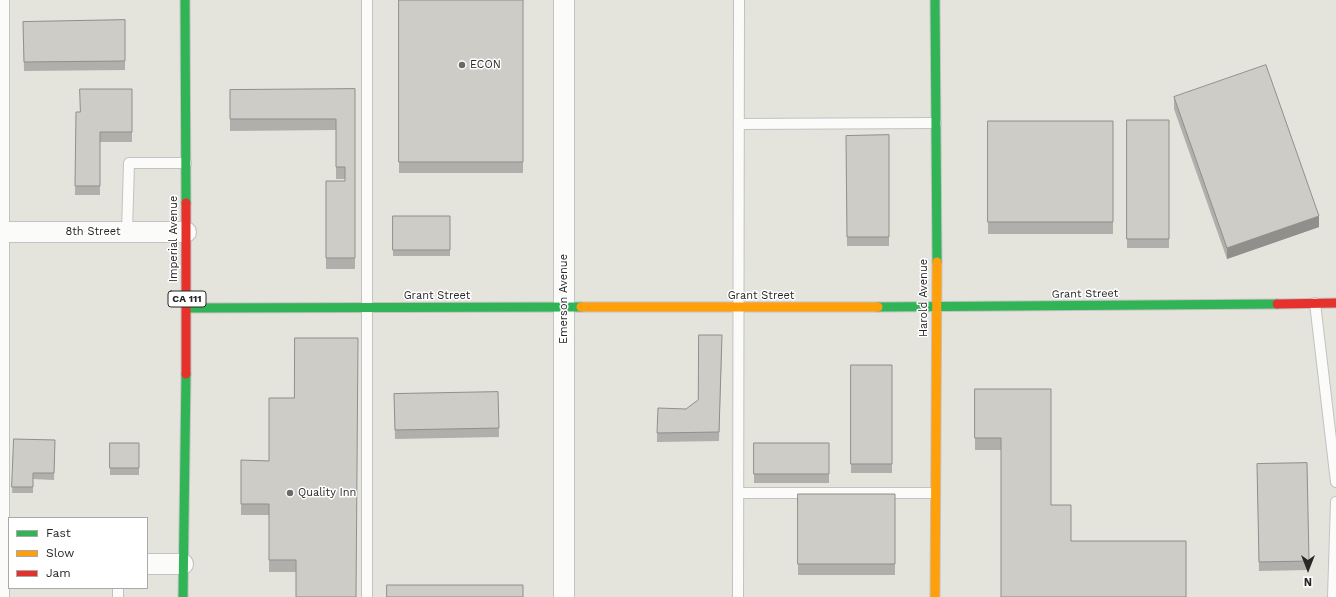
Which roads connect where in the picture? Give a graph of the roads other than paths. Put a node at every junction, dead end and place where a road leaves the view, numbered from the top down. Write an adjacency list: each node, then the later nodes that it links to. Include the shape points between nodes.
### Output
1 (4, 0): 10 (lane)
2 (185, 0): 9 (main road, Imperial Avenue / CA 111)
3 (367, 0): 17 (lane)
4 (564, 0): 18 (street, Emerson Avenue)
5 (739, 0): 8 (lane)
6 (936, 0): 7 (main road, Harold Avenue)
7 (936, 123): 8 (lane); 15 (main road, Harold Avenue)
8 (739, 124): 19 (lane)
9 (186, 163): 11 (lane, via 129,163); 12 (main road, Imperial Avenue / CA 111)
10 (2, 232): 11 (street, 8th Street); 24 (lane)
11 (128, 232): 12 (street, 8th Street)
12 (186, 232): 16 (main road, Imperial Avenue / CA 111)
13 (1315, 303): 14 (main road, Grant Street); 15 (main road, Grant Street); 20 (lane)
14 (1336, 303)
15 (937, 307): 19 (main road, Grant Street); 22 (main road, Harold Avenue)
16 (187, 308): 17 (main road, Grant Street); 26 (main road, Imperial Avenue / CA 111)
17 (367, 308): 18 (main road, Grant Street); 29 (lane)
18 (564, 308): 19 (main road, Grant Street); 30 (street, Emerson Avenue)
19 (739, 308): 21 (lane)
20 (1336, 482)
21 (738, 493): 22 (lane); 31 (lane)
22 (936, 493): 32 (main road, Harold Avenue)
23 (1336, 502): 33 (lane)
24 (4, 564): 27 (lane)
25 (148, 564): 26 (street)
26 (183, 564): 28 (main road, Imperial Avenue / CA 111)
27 (4, 597)
28 (183, 597)
29 (367, 597)
30 (564, 597)
31 (738, 597)
32 (935, 597)
33 (1333, 597)

